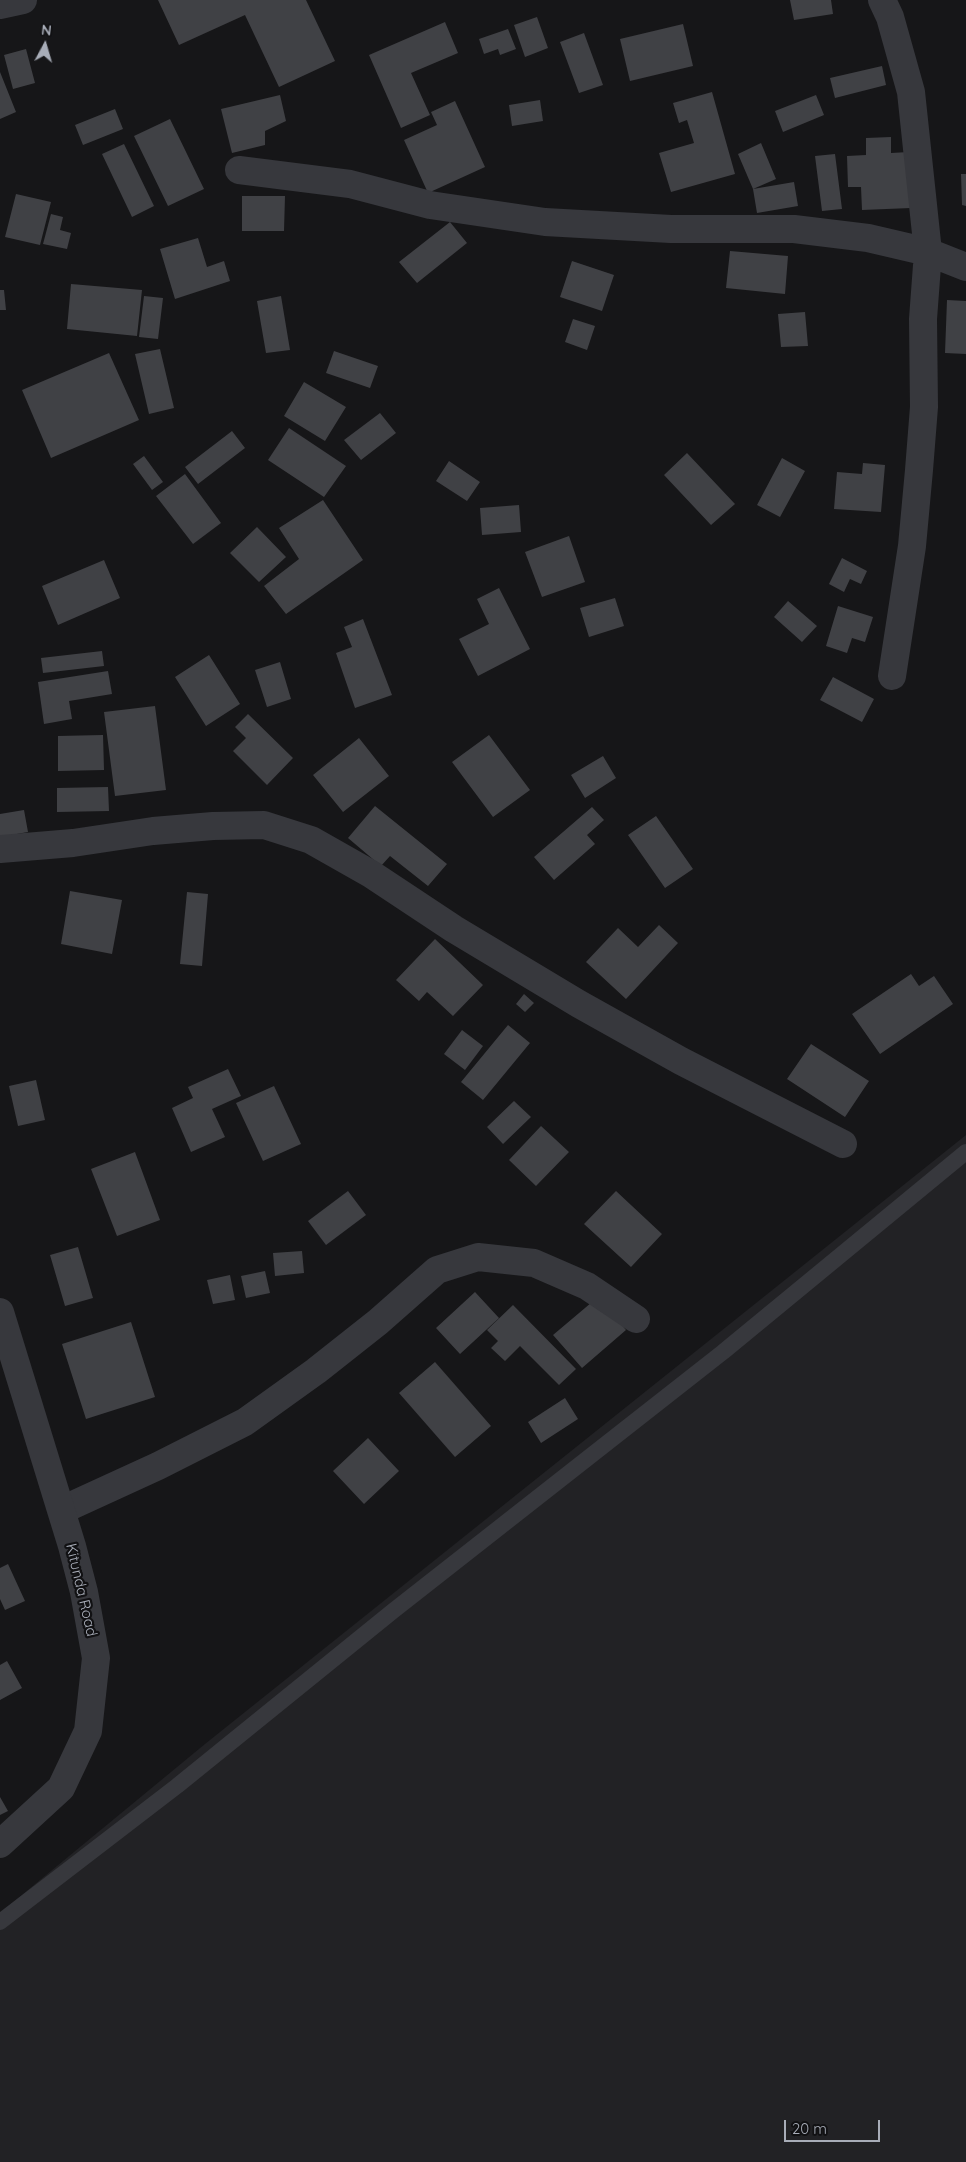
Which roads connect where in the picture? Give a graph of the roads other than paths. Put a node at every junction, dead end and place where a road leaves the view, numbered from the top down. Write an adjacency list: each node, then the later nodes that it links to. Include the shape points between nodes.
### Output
1 (23, 0): 3 (street)
2 (882, 0): 5 (street, via 890,16 910,92)
3 (0, 6)
4 (239, 170): 5 (street, via 350,184 430,205 545,222 671,229 794,229 868,238)
5 (928, 252): 6 (street); 7 (street, via 919,470 912,546)
6 (966, 267)
7 (892, 676)
8 (0, 849): 9 (street, via 213,826 264,825 311,840 579,1004 681,1061)
9 (843, 1144)
10 (966, 1152): 15 (lane, via 723,1352 393,1611 185,1780)
11 (0, 1312): 13 (street, Kitunda Road)
12 (636, 1319): 13 (street, via 587,1286 534,1263 478,1257 437,1270 324,1365 245,1422)
13 (62, 1510): 14 (street, Kitunda Road, via 84,1592 96,1658 88,1732 60,1788)
14 (0, 1844)
15 (0, 1922)

